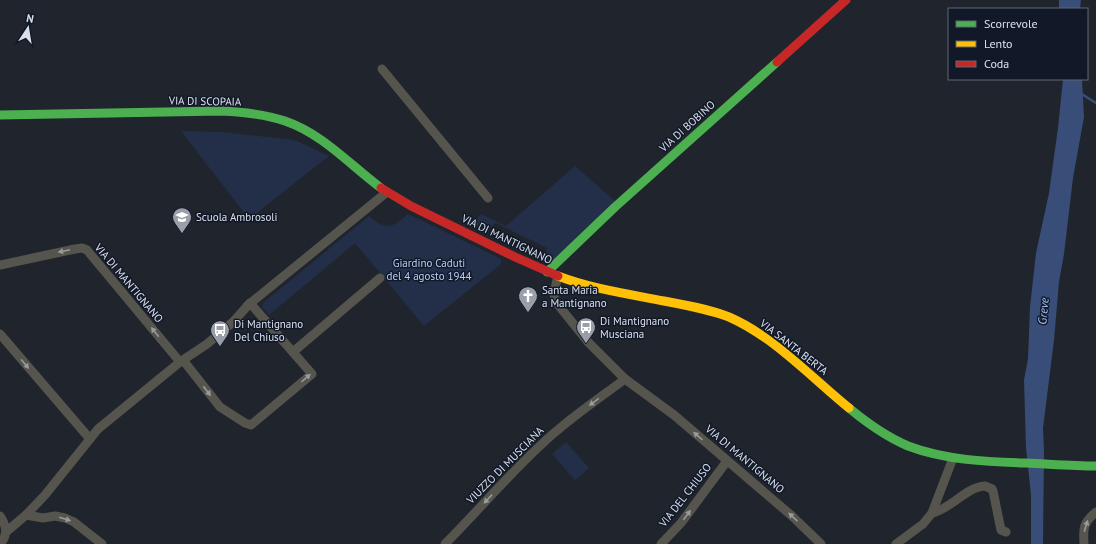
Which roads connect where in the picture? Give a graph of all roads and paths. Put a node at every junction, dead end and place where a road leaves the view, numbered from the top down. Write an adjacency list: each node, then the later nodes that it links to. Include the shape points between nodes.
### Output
1 (846, 0): 7 (street, VIA DI BOBINO, via 615,207)
2 (382, 69): 5 (street)
3 (0, 115): 4 (street, VIA DI SCOPAIA, via 194,112 262,115 312,134 334,148)
4 (387, 192): 7 (street, VIA DI MANTIGNANO); 10 (street)
5 (488, 198)
6 (0, 265): 13 (street, VIA DI MANTIGNANO, one-way to 6, via 87,250 75,249)
7 (547, 272): 8 (street, VIA DI MANTIGNANO)
8 (558, 276): 14 (street, VIA DI MANTIGNANO, via 554,292 557,305 588,342); 16 (street, VIA SANTA BERTA, via 601,289 700,308 730,318 766,339 884,434 911,447)
9 (380, 278): 12 (street)
10 (250, 303): 12 (street, VIA DI MANTIGNANO); 13 (street, via 233,322)
11 (0, 334): 15 (street, one-way to 15)
12 (293, 352): 13 (street, VIA DI MANTIGNANO, one-way to 12, via 220,407 251,426 312,374)
13 (182, 361): 15 (street, via 98,429)
14 (625, 379): 17 (street, VIA DI MANTIGNANO, one-way to 14, via 674,415); 27 (street, VIUZZO DI MUSCIANA, one-way to 27, via 544,441)
15 (90, 439): 21 (street)
16 (953, 458): 18 (street, VIA SANTA BERTA); 20 (street)
17 (728, 461): 28 (street, VIA DEL CHIUSO, one-way to 17, via 681,523); 29 (street, VIA DI MANTIGNANO, one-way to 17)
18 (1096, 466)
19 (1096, 512): 31 (street, one-way to 19, via 1085,523)
20 (932, 513): 24 (street, via 943,510 977,487 988,487 994,491 1001,530); 30 (street, via 923,524)
21 (26, 515): 23 (street); 26 (street, one-way to 26, via 65,518)
22 (0, 516): 23 (street)
23 (6, 532): 25 (street)
24 (1006, 532)
25 (0, 544)
26 (102, 544)
27 (445, 544)
28 (661, 544)
29 (821, 544)
30 (896, 544)
31 (1084, 544)

